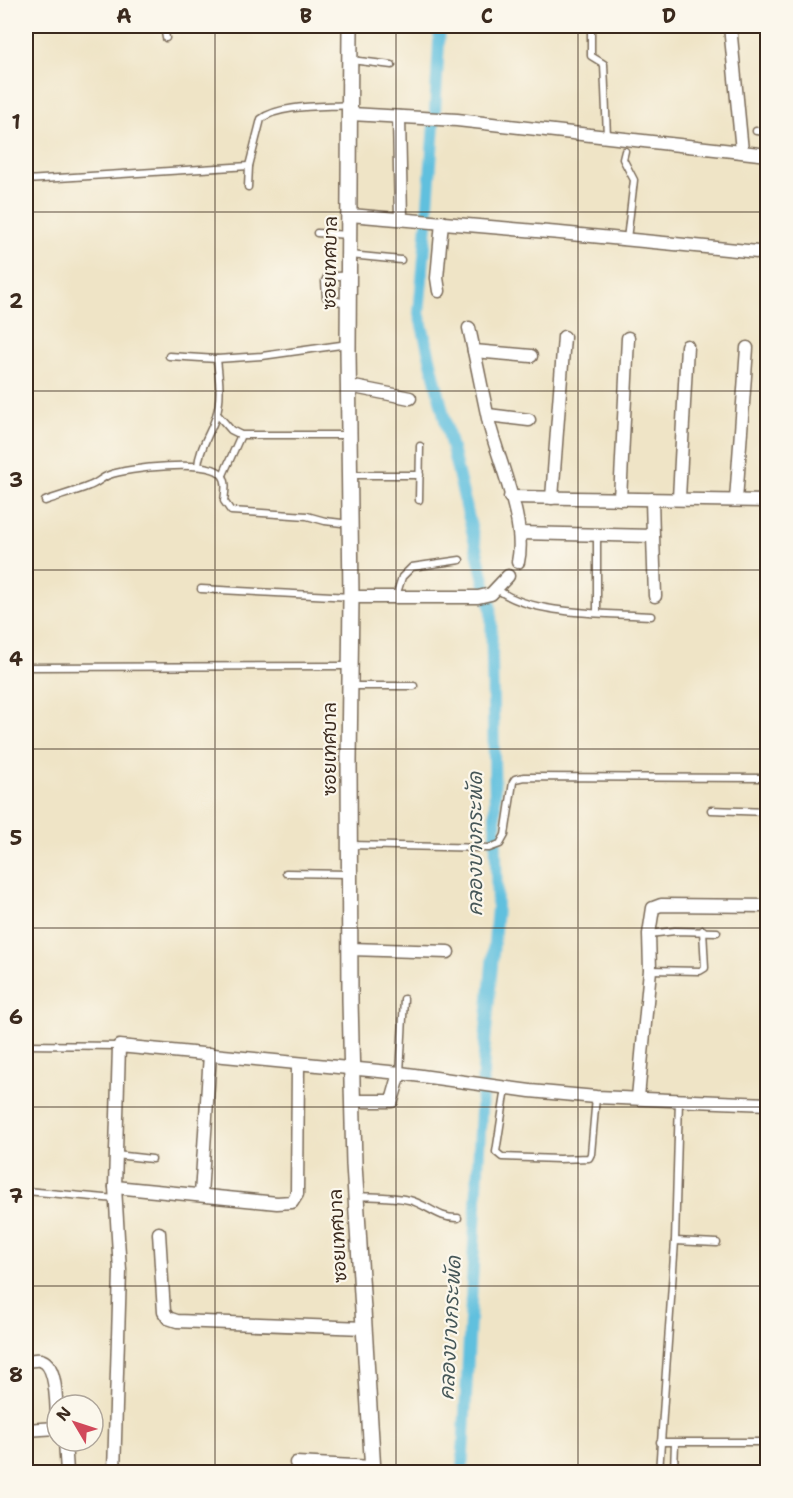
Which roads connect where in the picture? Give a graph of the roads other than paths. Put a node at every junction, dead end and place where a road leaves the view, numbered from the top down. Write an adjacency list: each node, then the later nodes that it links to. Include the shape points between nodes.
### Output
1 (164, 26): 5 (lane)
2 (350, 26): 6 (street, ซอยเทศบาล)
3 (591, 26): 12 (lane, via 591,56 604,64)
4 (730, 26): 14 (street)
5 (166, 38)
6 (351, 60): 7 (lane); 8 (street, ซอยเทศบาล)
7 (392, 64)
8 (351, 110): 9 (street); 16 (lane, via 284,110 267,114 261,119); 19 (street, ซอยเทศบาล)
9 (399, 117): 12 (street); 20 (street)
10 (756, 131): 11 (lane)
11 (767, 131): 15 (lane)
12 (607, 136): 14 (street)
13 (625, 151): 24 (lane, via 623,159 634,180)
14 (742, 151): 15 (street)
15 (767, 155)
16 (249, 166): 17 (lane); 18 (lane)
17 (26, 180)
18 (248, 187)
19 (350, 215): 20 (street); 23 (street, ซอยเทศบาล)
20 (401, 219): 21 (street)
21 (442, 222): 24 (street); 29 (street, via 437,278)
22 (317, 233): 23 (lane)
23 (350, 235): 26 (street, ซอยเทศบาล)
24 (627, 239): 25 (street)
25 (768, 253)
26 (349, 255): 27 (lane); 28 (street, ซอยเทศบาล)
27 (401, 260)
28 (349, 274): 30 (street, ซอยเทศบาล); 30 (lane, via 327,277 324,293 329,299)
29 (440, 291)
30 (349, 305): 34 (street, ซอยเทศบาล)
31 (469, 328): 37 (street)
32 (564, 337): 54 (street)
33 (628, 338): 56 (street)
34 (348, 344): 40 (lane); 41 (street, ซอยเทศบาล)
35 (687, 346): 55 (street)
36 (747, 348): 59 (street)
37 (474, 351): 39 (street); 44 (street)
38 (169, 356): 40 (lane)
39 (531, 356)
40 (217, 359): 43 (lane, via 220,392)
41 (349, 386): 42 (street); 47 (street, ซอยเทศบาล)
42 (410, 398)
43 (216, 414): 46 (lane); 49 (lane)
44 (488, 415): 45 (street); 53 (street)
45 (529, 420)
46 (241, 435): 47 (lane); 50 (lane)
47 (350, 435): 51 (street, ซอยเทศบาล)
48 (420, 446): 52 (lane)
49 (198, 466): 50 (lane); 60 (lane, via 126,470)
50 (223, 475): 62 (lane, via 224,501 231,511 307,516)
51 (350, 475): 52 (lane); 62 (street, ซอยเทศบาล)
52 (420, 475): 58 (lane)
53 (510, 497): 54 (street); 63 (street)
54 (552, 498): 56 (street)
55 (679, 498): 57 (street); 59 (street)
56 (620, 499): 57 (street)
57 (652, 499): 65 (street)
58 (419, 500)
59 (736, 500): 61 (street)
60 (45, 501)
61 (768, 501)
62 (350, 524): 72 (street, ซอยเทศบาล)
63 (520, 533): 64 (street); 67 (street)
64 (597, 536): 65 (street); 74 (lane)
65 (653, 537): 71 (street)
66 (460, 560): 73 (lane, via 411,567 402,577)
67 (518, 562)
68 (508, 576): 70 (street)
69 (201, 589): 72 (lane)
70 (488, 593): 73 (street); 74 (lane, via 519,603)
71 (655, 596)
72 (351, 597): 73 (street); 76 (street, ซอยเทศบาล)
73 (396, 597)
74 (597, 612): 75 (lane)
75 (651, 616)
76 (350, 666): 77 (lane); 78 (street, ซอยเทศบาล)
77 (26, 667)
78 (350, 686): 79 (lane); 83 (street, ซอยเทศบาล)
79 (414, 686)
80 (768, 778): 83 (lane, via 524,777 513,782 505,835 500,844 489,848)
81 (711, 810): 82 (lane)
82 (768, 812)
83 (349, 845): 85 (street, ซอยเทศบาล)
84 (286, 873): 85 (lane)
85 (349, 874): 90 (street, ซอยเทศบาล)
86 (768, 906): 89 (street, via 655,906)
87 (703, 930): 88 (lane); 89 (lane); 92 (lane, via 705,968)
88 (717, 932)
89 (650, 934): 92 (street)
90 (350, 949): 91 (street); 98 (street, ซอยเทศบาล)
91 (448, 951)
92 (650, 970): 102 (street)
93 (404, 999): 99 (lane)
94 (26, 1045): 95 (lane)
95 (119, 1046): 96 (street); 106 (street)
96 (210, 1054): 97 (street); 110 (street)
97 (298, 1064): 98 (street); 110 (street, via 295,1199 284,1203)
98 (351, 1069): 99 (street); 104 (street, ซอยเทศบาล)
99 (400, 1073): 100 (street); 104 (street, via 392,1101)
100 (506, 1088): 101 (street); 101 (lane, via 496,1152 502,1157 589,1158)
101 (596, 1096): 102 (street)
102 (638, 1097): 103 (street)
103 (679, 1100): 105 (street); 114 (lane)
104 (352, 1101): 111 (street, ซอยเทศบาล)
105 (768, 1104)
106 (116, 1155): 107 (lane); 109 (street)
107 (152, 1159)
108 (26, 1191): 109 (lane)
109 (116, 1193): 110 (street); 128 (street, via 120,1271)
110 (201, 1195)
111 (355, 1196): 112 (lane, via 407,1199 441,1216); 116 (street, ซอยเทศบาล)
112 (458, 1218)
113 (159, 1233): 116 (street, via 164,1312 168,1318)
114 (675, 1241): 115 (lane); 121 (lane)
115 (717, 1243)
116 (364, 1328): 126 (street, ซอยเทศบาล)
117 (26, 1361): 118 (street, via 46,1363 52,1371)
118 (54, 1393)
119 (45, 1429): 120 (street)
120 (26, 1430)
121 (660, 1442): 123 (lane); 130 (lane)
122 (768, 1442): 123 (lane)
123 (675, 1443): 127 (lane)
124 (66, 1453): 129 (street)
125 (296, 1463): 126 (street)
126 (373, 1470)
127 (674, 1471): 131 (lane)
128 (111, 1472)
129 (67, 1473)
130 (658, 1473)
131 (694, 1473)

